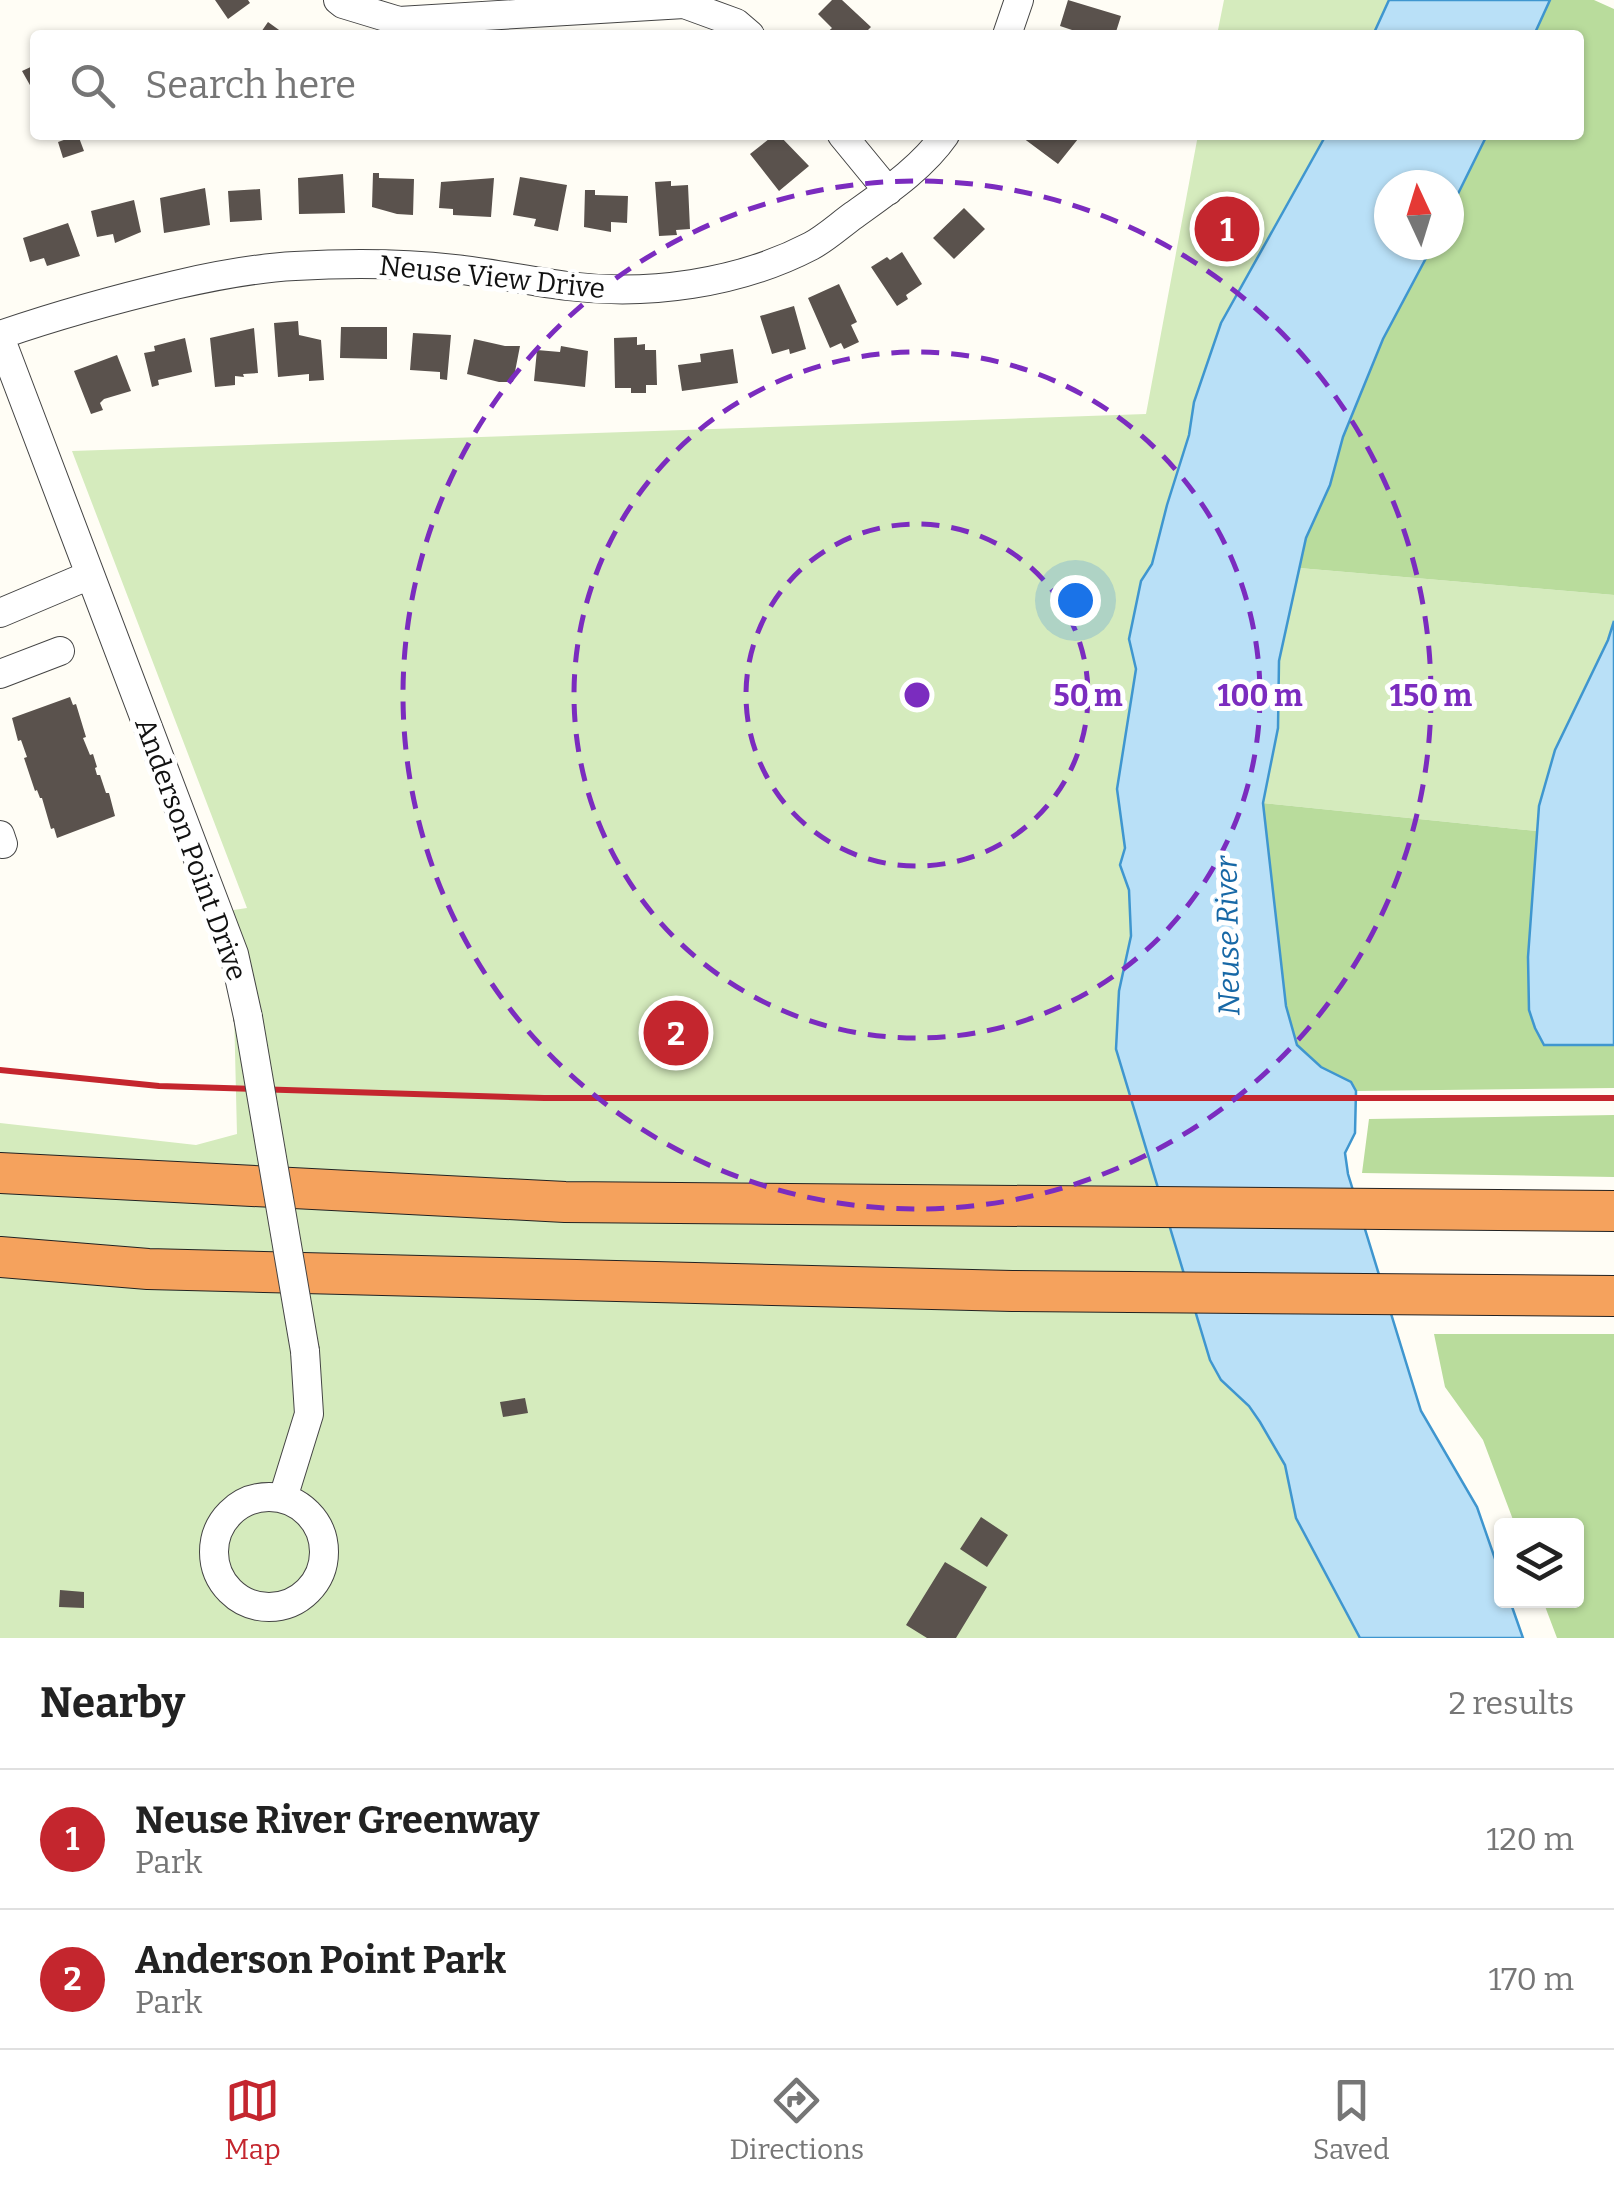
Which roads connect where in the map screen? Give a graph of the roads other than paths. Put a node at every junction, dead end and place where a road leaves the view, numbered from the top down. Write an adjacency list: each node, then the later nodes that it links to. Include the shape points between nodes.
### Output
1 (338, 0): 3 (street, via 399,21 684,4)
2 (1019, 0): 4 (street)
3 (744, 30)
4 (1008, 30)
5 (846, 140): 7 (street)
6 (942, 140): 7 (street, Neuse View Drive)
7 (888, 191): 8 (street, Neuse View Drive, via 812,245 720,279 618,290 399,264 292,266 109,300)
8 (0, 336): 9 (street, Anderson Point Drive)
9 (90, 574): 10 (street); 17 (street, Anderson Point Drive, bridge, via 234,954 248,1016 305,1351 309,1414)
10 (0, 613)
11 (60, 651): 12 (street)
12 (0, 674)
13 (0, 1173): 14 (highway, via 566,1202)
14 (1614, 1211)
15 (0, 1257): 16 (highway, via 148,1269 1012,1291)
16 (1614, 1296)
17 (283, 1498): 17 (street, via 248,1500 220,1524 214,1540 218,1576 229,1591 260,1607 278,1607 310,1590 324,1560 319,1527)

